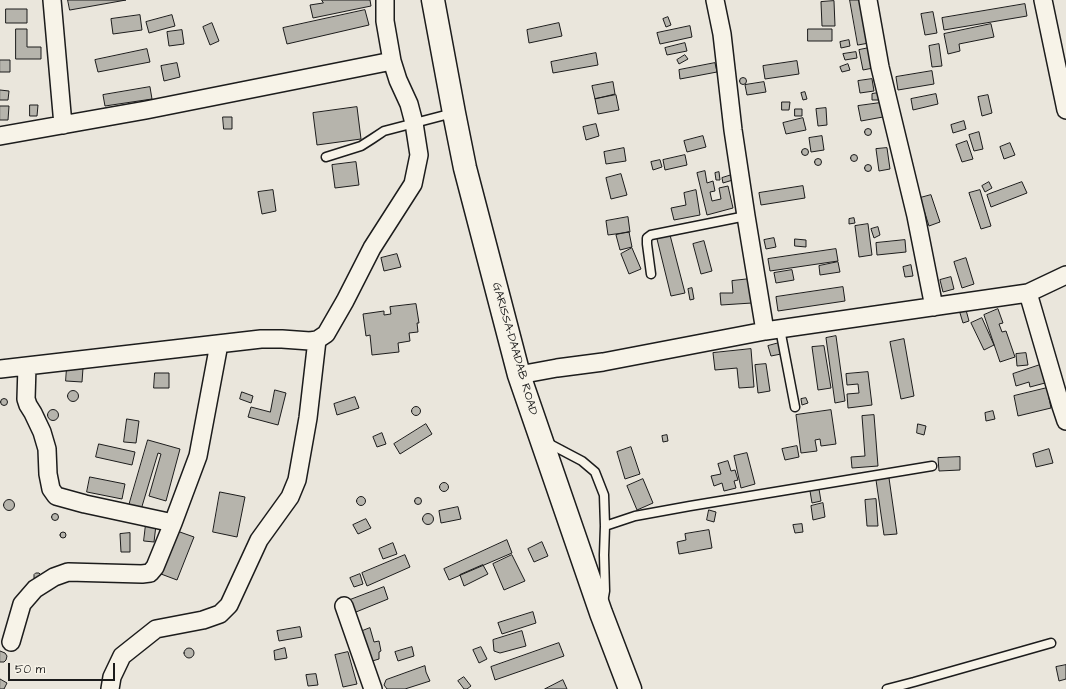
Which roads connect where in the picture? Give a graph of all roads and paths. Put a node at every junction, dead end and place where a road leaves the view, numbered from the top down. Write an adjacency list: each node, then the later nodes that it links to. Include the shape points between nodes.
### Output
1 (52, 0): 11 (street)
2 (384, 0): 7 (street)
3 (433, 0): 9 (highway, GARISSA-DAADAB ROAD)
4 (714, 0): 14 (street, via 722,34)
5 (868, 0): 18 (street, via 880,67 916,216)
6 (1043, 0): 8 (street)
7 (392, 61): 10 (street); 11 (street, via 274,86)
8 (1066, 110)
9 (454, 113): 10 (lane); 24 (highway, GARISSA-DAADAB ROAD, via 465,168)
10 (414, 122): 13 (lane, via 384,131 361,146); 20 (street, via 419,154 413,184 372,248 326,334)
11 (63, 125): 12 (street)
12 (0, 136)
13 (326, 157)
14 (746, 216): 15 (lane, via 651,235 647,238); 19 (street)
15 (651, 274)
16 (1066, 275): 17 (street)
17 (1028, 293): 18 (street); 26 (street)
18 (934, 307): 19 (street)
19 (773, 330): 24 (street); 25 (lane)
20 (317, 340): 21 (street, via 261,339); 35 (street, via 308,418 297,480 290,497 259,540 229,605 220,614 203,620 156,629 122,656 112,677)
21 (219, 344): 22 (street); 29 (street, via 198,456)
22 (27, 366): 23 (street); 29 (street, via 26,399 42,432 47,449 51,489 56,496)
23 (0, 369)
24 (519, 375): 27 (highway, GARISSA-DAADAB ROAD)
25 (795, 407)
26 (1066, 421)
27 (541, 440): 30 (lane, via 582,461 595,472 604,495); 32 (highway, GARISSA-DAADAB ROAD)
28 (932, 466): 30 (lane, via 635,516)
29 (173, 523): 33 (street, via 155,567 150,573 68,572 35,589 22,604)
30 (605, 526): 32 (lane, via 605,592)
31 (344, 606): 36 (street)
32 (601, 613): 37 (highway, GARISSA-DAADAB ROAD)
33 (11, 642)
34 (1051, 643): 38 (lane)
35 (110, 689)
36 (372, 689)
37 (630, 689)
38 (887, 689)

